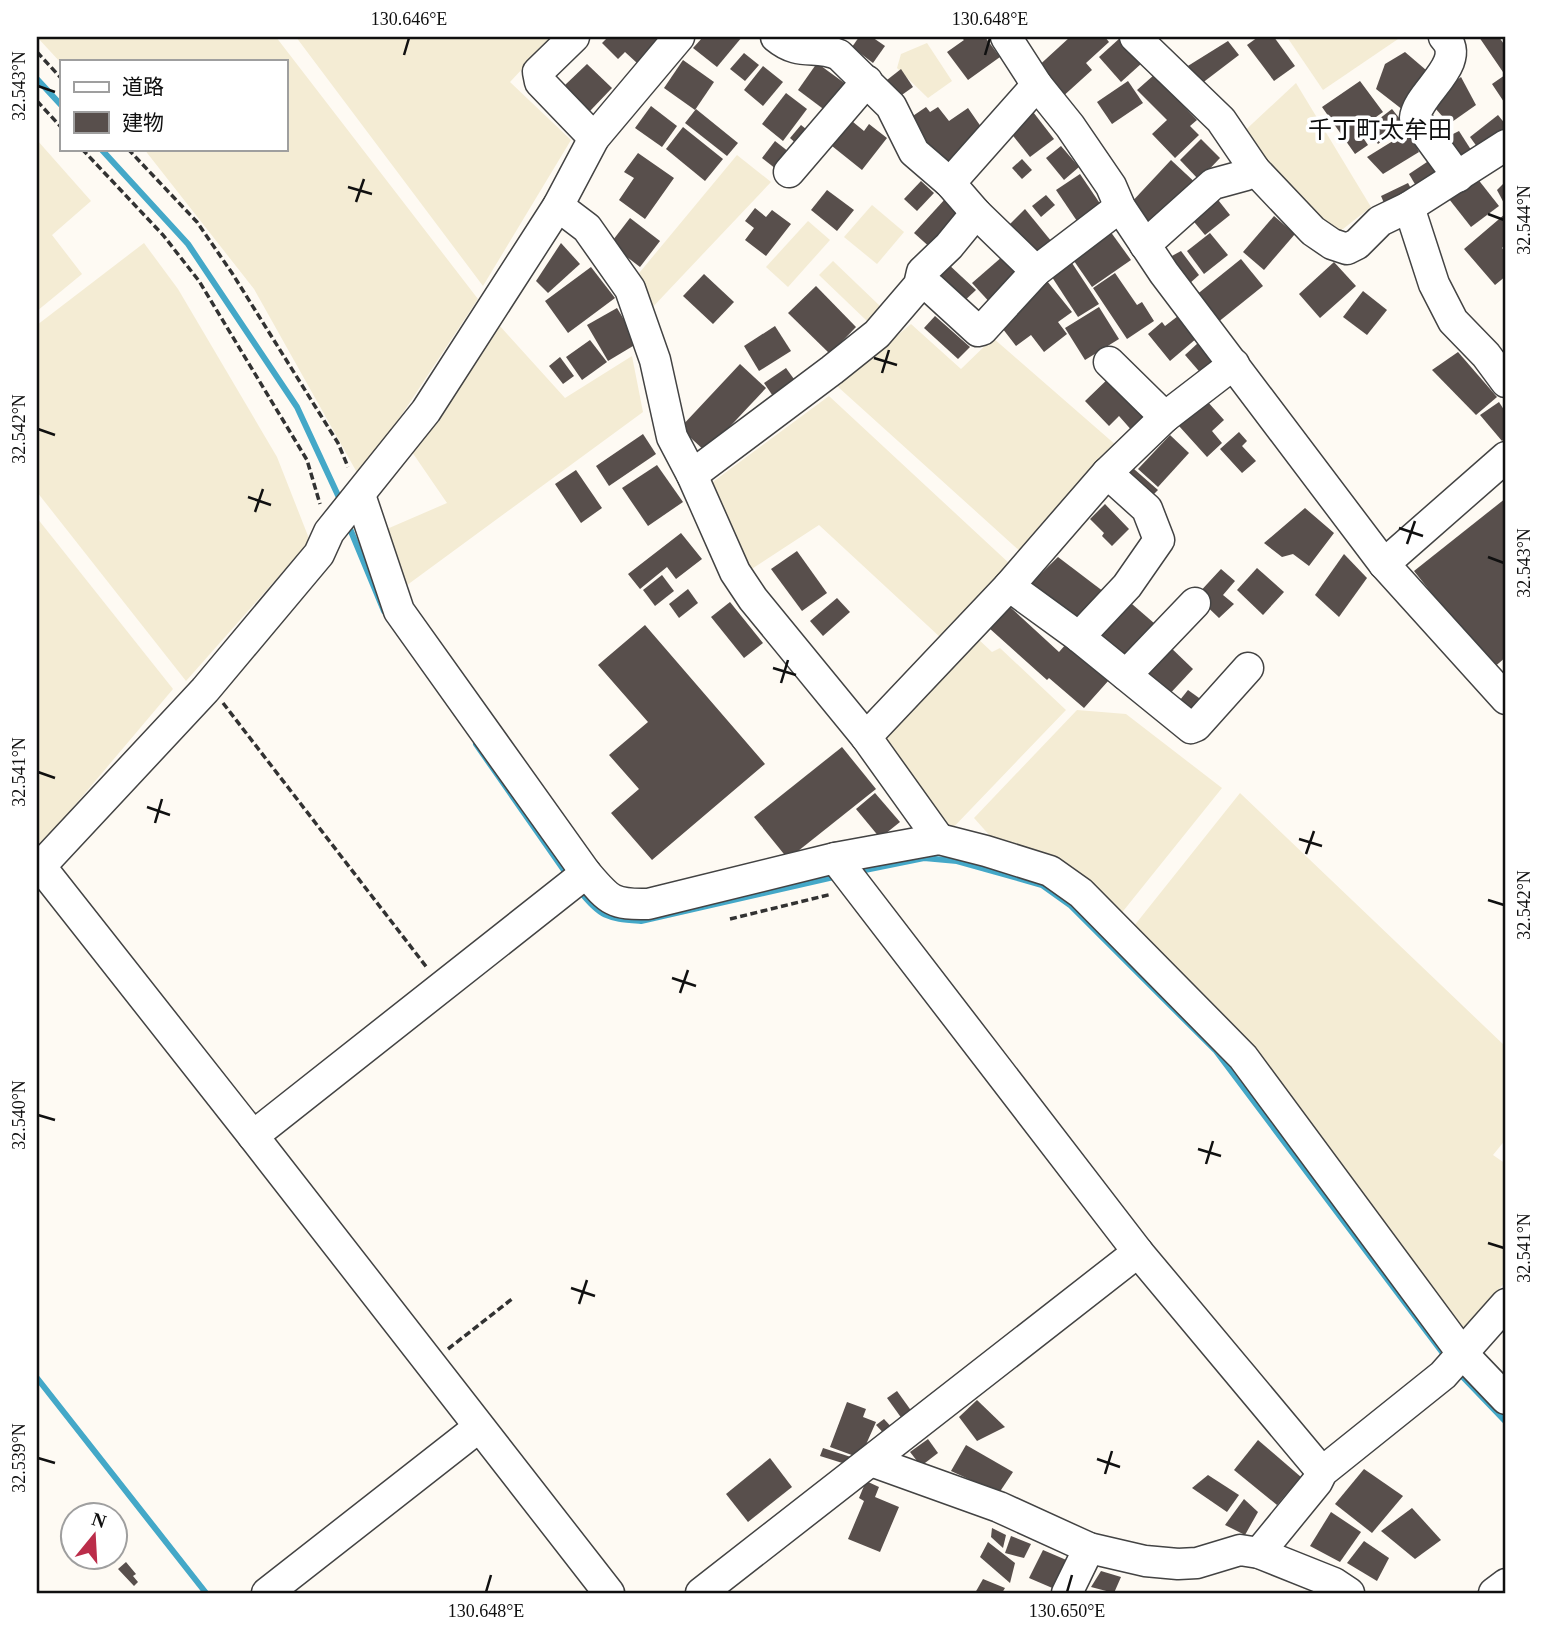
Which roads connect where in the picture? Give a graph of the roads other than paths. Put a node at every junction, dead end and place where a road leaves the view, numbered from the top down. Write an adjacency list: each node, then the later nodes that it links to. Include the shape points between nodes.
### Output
1 (574, 37): 9 (street, via 538,72 540,82)
2 (679, 37): 9 (street)
3 (775, 37): 7 (street, via 796,50 830,50)
4 (1006, 37): 8 (street)
5 (1135, 37): 11 (street, via 1221,120)
6 (1450, 38): 13 (street, via 1447,69 1416,108 1415,118)
7 (867, 80): 12 (street); 14 (street, via 891,106 914,152)
8 (1037, 85): 14 (street); 16 (street, via 1111,186)
9 (594, 138): 15 (street)
10 (1506, 145): 13 (street)
11 (1255, 170): 17 (street, via 1313,231 1347,249 1380,221); 19 (street, via 1213,184)
12 (789, 172)
13 (1458, 177): 17 (street)
14 (950, 183): 18 (street)
15 (558, 206): 28 (street, via 587,228 630,289 655,360 672,438); 29 (street, via 426,411)
16 (1120, 207): 19 (street); 20 (street)
17 (1409, 207): 24 (street, via 1434,284 1453,321)
18 (976, 213): 20 (street); 21 (street, via 922,272)
19 (1145, 245): 23 (street)
20 (1036, 271): 21 (street, via 978,331 931,288)
21 (919, 285): 28 (street, via 877,334)
22 (1109, 362): 25 (street)
23 (1234, 364): 25 (street); 30 (street)
24 (1506, 382)
25 (1165, 417): 27 (street)
26 (1506, 457): 30 (street)
27 (1107, 473): 31 (street); 33 (street, via 1147,509 1159,540 1127,586)
28 (692, 475): 37 (street, via 735,572)
29 (358, 498): 39 (street, via 319,554 209,685); 41 (street, via 399,611)
30 (1384, 564): 36 (street)
31 (1009, 586): 33 (street); 37 (street)
32 (1195, 603): 35 (street)
33 (1079, 637): 35 (street)
34 (1248, 668): 35 (street, via 1191,729)
35 (1126, 675)
36 (1506, 699)
37 (866, 737): 38 (street)
38 (939, 839): 40 (street); 45 (street, via 1050,871 1082,893 1243,1058)
39 (38, 866): 42 (street)
40 (847, 874): 41 (street, via 625,905); 43 (street)
41 (578, 880): 42 (street)
42 (253, 1136): 47 (street)
43 (1138, 1252): 48 (street); 49 (street)
44 (1506, 1304): 45 (street)
45 (1454, 1362): 46 (street); 49 (street)
46 (1506, 1399)
47 (479, 1427): 53 (street); 54 (street)
48 (871, 1461): 50 (street, via 999,1507); 55 (street)
49 (1322, 1472): 51 (street)
50 (1089, 1548): 51 (street, via 1178,1564 1240,1550); 56 (street)
51 (1259, 1553): 57 (street)
52 (1506, 1584): 58 (street)
53 (267, 1593)
54 (609, 1593)
55 (701, 1593)
56 (1067, 1593)
57 (1349, 1593)
58 (1494, 1593)

